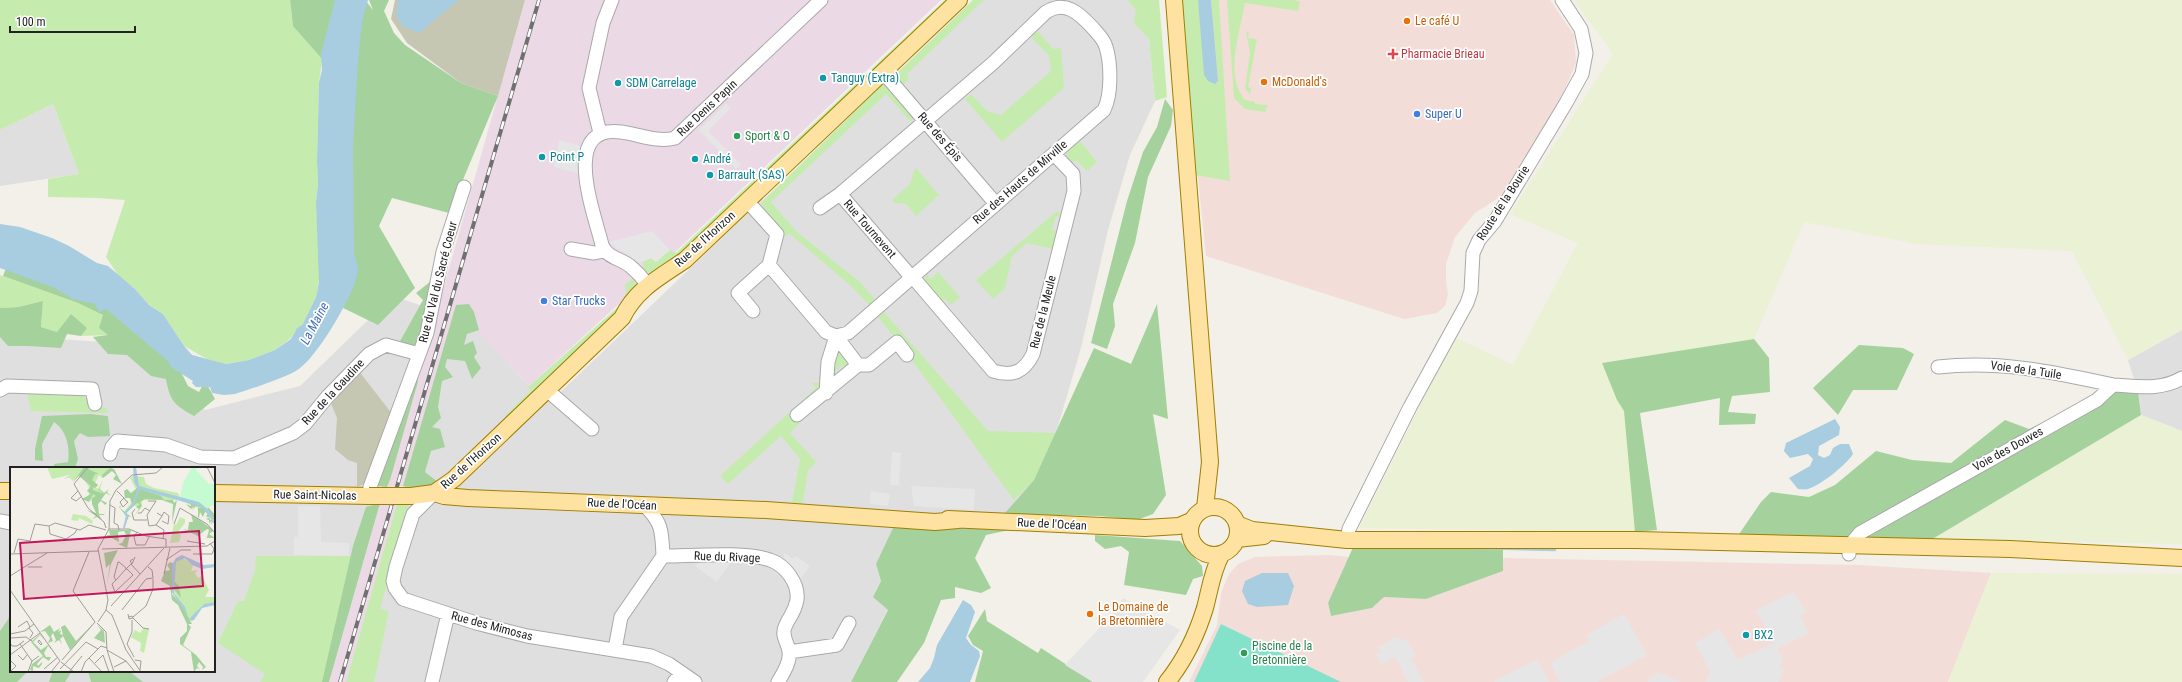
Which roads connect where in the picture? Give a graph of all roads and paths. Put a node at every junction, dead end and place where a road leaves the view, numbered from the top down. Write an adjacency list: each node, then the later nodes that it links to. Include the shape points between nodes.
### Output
1 (612, 0): 8 (street, via 603,23 589,88)
2 (821, 0): 8 (street, Rue Denis Papin, via 675,138 662,140 609,130)
3 (959, 0): 6 (main road, Rue de l'Horizon)
4 (1174, 0): 35 (main road)
5 (1562, 0): 48 (street, Route de la Bourie, via 1581,29 1586,53 1579,79 1495,221 1479,240 1473,253 1472,279 1467,303 1397,432)
6 (883, 72): 7 (street, Rue des Épis); 12 (main road, Rue de l'Horizon)
7 (925, 120): 9 (street, Rue des Hauts de Mirville, via 993,63 1046,12 1053,7 1069,7 1080,14 1106,47 1110,94 1104,110); 11 (street, Rue Tournevent); 13 (street, Rue des Épis)
8 (600, 133): 16 (street, via 590,144 584,166)
9 (1054, 154): 13 (street, Rue des Hauts de Mirville); 18 (street, Rue de la Meule, via 1073,174 1074,191 1033,354 1022,370 1014,374 993,372)
10 (464, 187): 22 (street, Rue du Val du Sacré Coeur, via 443,252 427,333)
11 (840, 194): 14 (street); 18 (street, Rue Tournevent)
12 (747, 201): 17 (street, via 776,234); 19 (main road, Rue de l'Horizon, via 685,260)
13 (996, 204): 18 (street, Rue des Hauts de Mirville)
14 (820, 208)
15 (571, 249): 16 (street, via 594,253)
16 (604, 251): 19 (street, via 630,265)
17 (768, 265): 20 (street, via 738,293); 21 (street, via 826,332)
18 (912, 277): 21 (street, Rue des Hauts de Mirville, via 848,333)
19 (647, 285): 29 (main road, Rue de l'Horizon, via 634,298 622,318)
20 (753, 311)
21 (836, 336): 24 (street); 30 (street, via 828,362)
22 (419, 354): 34 (street, Rue de la Gaudine, via 386,345 369,354 305,424 293,433 234,458 200,457 166,445 117,441); 38 (street, via 370,487)
23 (907, 355): 24 (street, via 896,342 869,365)
24 (858, 365): 30 (street)
25 (1938, 367): 27 (street, Voie de la Tuile, via 1968,364 1999,365)
26 (2182, 378): 27 (street, via 2155,387)
27 (2113, 385): 50 (street, Voie des Douves, via 2096,400 1860,533)
28 (0, 390): 31 (street, via 7,386 92,389)
29 (547, 390): 33 (street); 36 (main road, Rue de l'Horizon, via 454,479)
30 (826, 393): 32 (street)
31 (95, 404)
32 (796, 415)
33 (592, 429)
34 (110, 454)
35 (1210, 462): 41 (main road); 42 (main road)
36 (434, 493): 39 (main road, Rue de l'Océan); 40 (main road, Rue de l'Océan, via 468,498); 56 (street, Rue des Mimosas, via 413,514 393,581 394,588 403,599)
37 (215, 494): 38 (main road, Rue Saint-Nicolas)
38 (369, 496): 39 (main road, Rue Saint-Nicolas, bridge)
39 (411, 496)
40 (644, 505): 46 (main road, Rue de l'Océan, via 834,515 878,511 958,520); 53 (street, via 656,517 662,535)
41 (1206, 508): 42 (main road); 43 (main road)
42 (1222, 508): 47 (main road, via 1229,512)
43 (1193, 520): 46 (main road, Rue de l'Océan, via 1179,526); 49 (main road, via 1190,526)
44 (0, 521): 45 (street)
45 (10, 523)
46 (1146, 528): 49 (main road, Rue de l'Océan)
47 (1237, 531): 48 (main road); 52 (main road, via 1234,546)
48 (1348, 536): 50 (main road, via 1547,541 1637,540)
49 (1191, 538): 52 (main road, via 1194,545)
50 (1850, 549): 54 (main road, via 2003,549)
51 (2182, 554): 54 (main road)
52 (1214, 555): 64 (main road, via 1199,625 1189,647)
53 (663, 556): 58 (street, via 621,617); 59 (street, Rue du Rivage, via 735,556 769,559 783,567 793,580 797,598 793,615 785,628 784,635)
54 (2153, 556): 55 (main road)
55 (2182, 558)
56 (448, 614): 58 (street, Rue des Mimosas, via 527,636); 61 (street)
57 (850, 623): 59 (street, via 837,645)
58 (615, 650): 60 (street, Rue des Mimosas, via 650,656 669,664)
59 (789, 652): 63 (street, Rue du Rivage, via 785,671)
60 (678, 678): 62 (street, Rue des Mimosas)
61 (432, 682)
62 (695, 682)
63 (778, 682)
64 (1167, 682)

